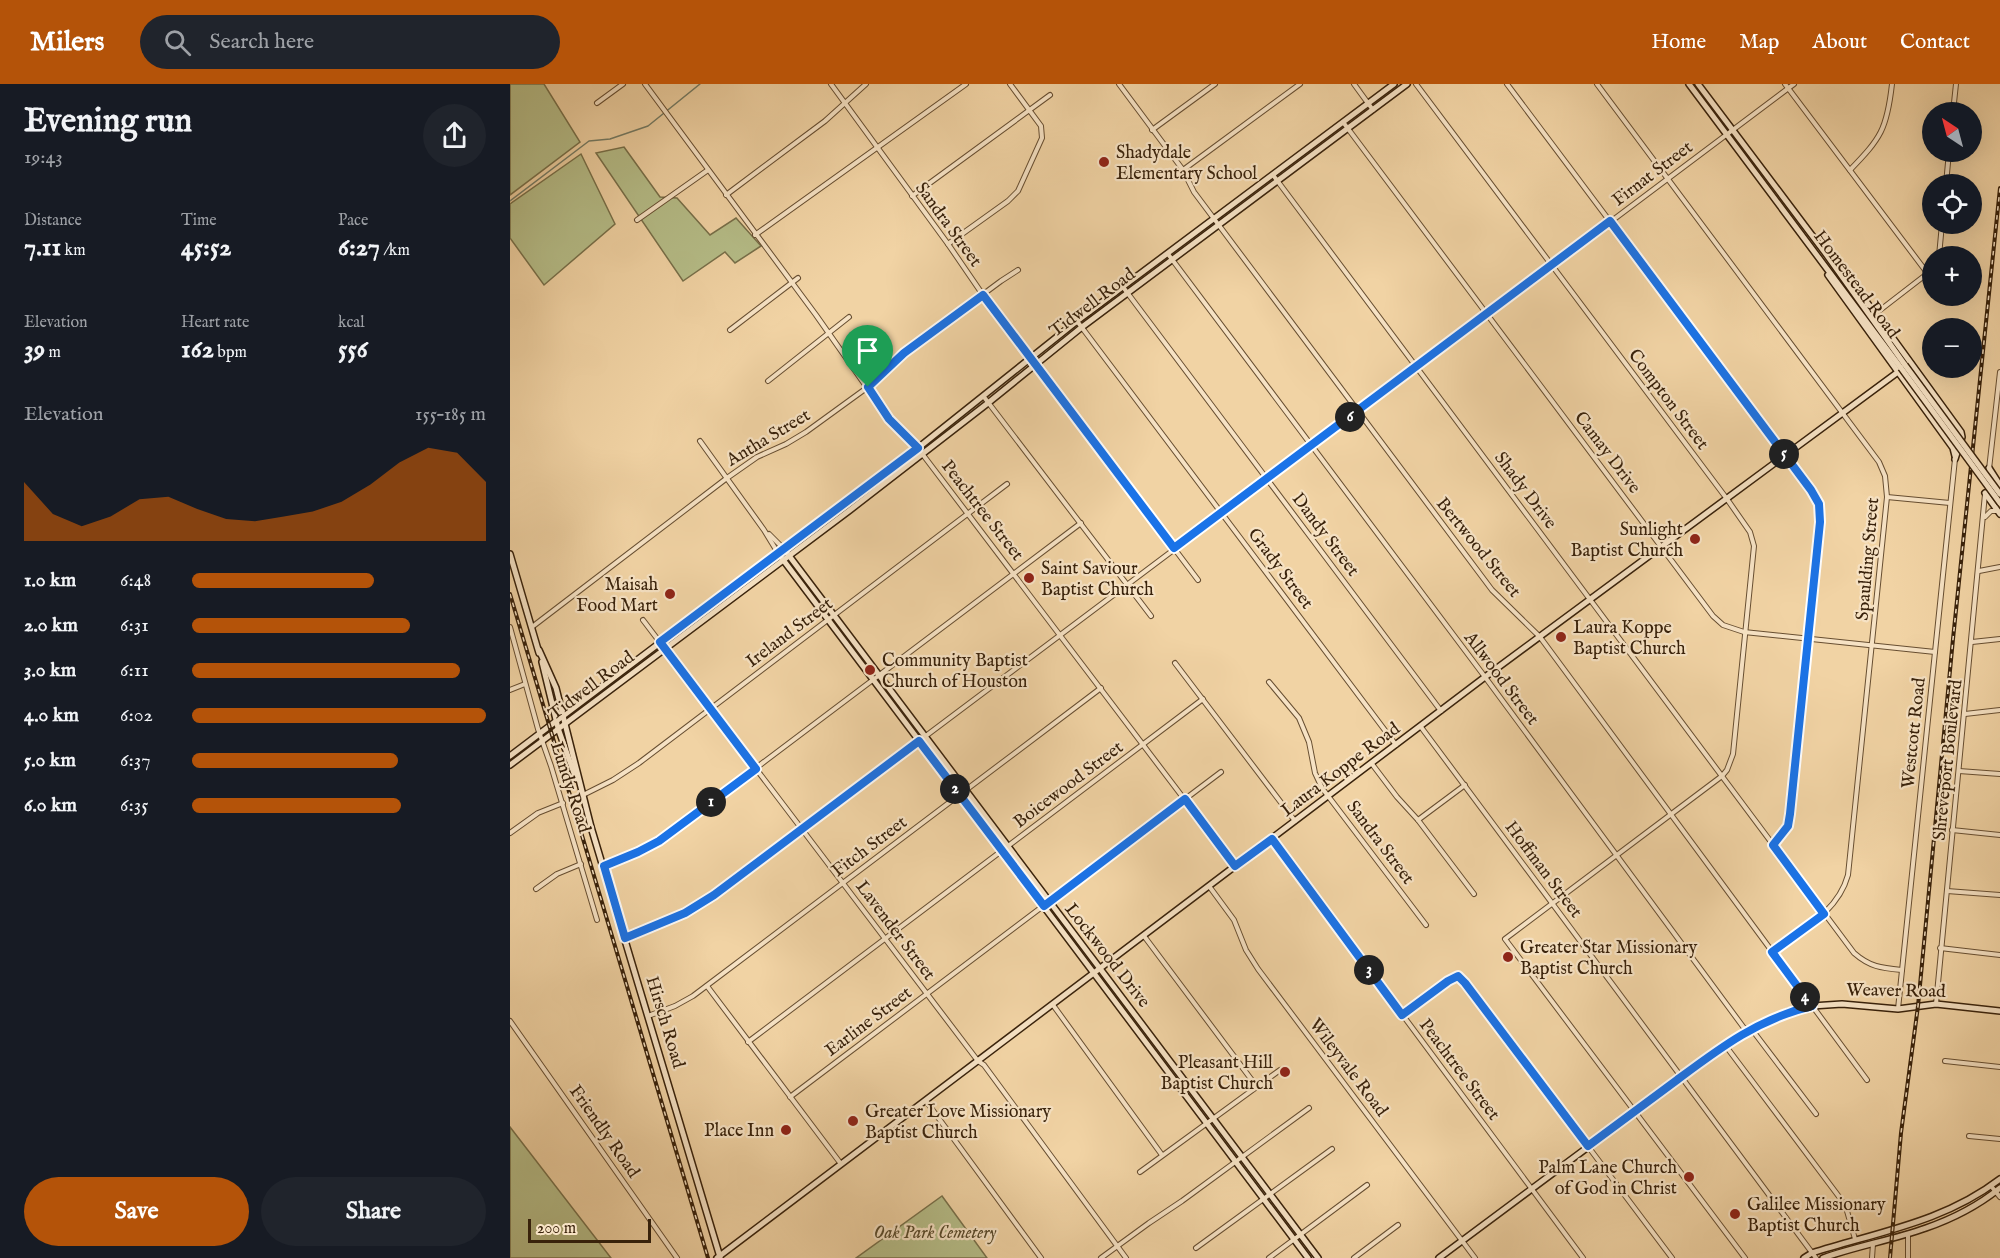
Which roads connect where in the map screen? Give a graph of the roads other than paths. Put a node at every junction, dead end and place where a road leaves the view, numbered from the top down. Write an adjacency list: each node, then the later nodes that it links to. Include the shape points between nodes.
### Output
1 (623, 84): 24 (street)
2 (645, 84): 35 (street, Peachtree Street)
3 (831, 84): 25 (street, Sandra Street)
4 (866, 84): 25 (street)
5 (966, 84): 34 (street)
6 (1010, 84): 27 (street)
7 (1119, 84): 31 (street, Bertwood Street)
8 (1215, 84): 31 (street)
9 (1300, 84): 36 (street)
10 (1354, 84): 26 (street)
11 (1394, 84): 26 (main road, Tidwell Road)
12 (1407, 84): 28 (main road, Tidwell Road)
13 (1416, 84): 57 (street, Compton Street)
14 (1507, 84): 47 (street)
15 (1597, 84): 39 (street, Spaulding Street)
16 (1689, 84): 33 (main road, Homestead Road)
17 (1698, 84): 32 (main road, Homestead Road)
18 (1794, 84): 21 (street, Firnat Street)
19 (1892, 84): 37 (street, via 1880,137)
20 (1956, 84): 23 (street)
21 (1787, 86): 32 (street, Firnat Street); 37 (street)
22 (1050, 95): 27 (street)
23 (1954, 102)
24 (597, 103)
25 (844, 103): 34 (street, Sandra Street); 43 (street)
26 (1368, 103): 28 (street); 29 (main road, Tidwell Road)
27 (1029, 110): 44 (street); 52 (street, via 1043,134 1018,191)
28 (1372, 110): 30 (main road, Tidwell Road)
29 (1343, 122): 30 (street, Camay Drive); 38 (main road, Tidwell Road)
30 (1348, 129): 40 (main road, Tidwell Road); 65 (street, Camay Drive)
31 (1152, 130): 36 (street, Bertwood Street)
32 (1732, 130): 33 (street, Firnat Street); 41 (main road, Homestead Road)
33 (1727, 135): 39 (street, Firnat Street); 42 (main road, Homestead Road)
34 (877, 148): 44 (street, Sandra Street); 51 (street)
35 (708, 170): 43 (street, Peachtree Street); 46 (street)
36 (1183, 170): 45 (street, Bertwood Street)
37 (1850, 170): 56 (street)
38 (1273, 175): 40 (street, Shady Drive); 45 (main road, Tidwell Road)
39 (1668, 178): 47 (street, Firnat Street); 83 (street, Spaulding Street)
40 (1277, 181): 48 (main road, Tidwell Road); 74 (street, Shady Drive)
41 (1774, 185): 42 (main road); 49 (main road, Homestead Road)
42 (1768, 190): 50 (main road, Homestead Road)
43 (726, 195): 51 (street, Peachtree Street)
44 (912, 196): 52 (street, Sandra Street)
45 (1215, 219): 48 (street, Bertwood Street); 53 (main road, Tidwell Road)
46 (637, 220)
47 (1610, 221): 57 (street, Firnat Street); 89 (street)
48 (1219, 224): 55 (main road, Tidwell Road); 82 (street, Bertwood Street)
49 (1805, 226): 50 (main road); 54 (main road, Homestead Road)
50 (1798, 230): 75 (main road, Homestead Road)
51 (755, 235): 61 (street, Peachtree Street)
52 (948, 244): 64 (street, Sandra Street)
53 (1168, 254): 55 (street, Allwood Street); 62 (main road, Tidwell Road)
54 (1826, 254): 66 (main road); 75 (main road, Homestead Road)
55 (1172, 260): 63 (main road, Tidwell Road); 85 (street, Allwood Street)
56 (1922, 262)
57 (1552, 265): 65 (street, Firnat Street); 100 (street, Compton Street)
58 (1018, 270): 64 (street, Antha Street)
59 (798, 278): 61 (street)
60 (1922, 278): 66 (street)
61 (792, 284): 70 (street); 71 (street, Peachtree Street)
62 (1123, 287): 63 (street, Dandy Street); 68 (main road, Tidwell Road)
63 (1128, 293): 69 (main road, Tidwell Road); 94 (street, Dandy Street)
64 (983, 295): 72 (street, Sandra Street); 79 (street, Antha Street, via 904,353)
65 (1488, 314): 74 (street, Firnat Street); 110 (street, Camay Drive)
66 (1875, 314): 87 (main road, via 1961,432)
67 (849, 316): 71 (street)
68 (1077, 321): 69 (street, Grady Street); 72 (main road, Tidwell Road)
69 (1082, 327): 73 (main road, Tidwell Road); 107 (street, Grady Street)
70 (730, 330)
71 (828, 333): 77 (street); 79 (street, Peachtree Street)
72 (1031, 359): 73 (street, Sandra Street); 80 (main road, Tidwell Road)
73 (1036, 365): 81 (main road, Tidwell Road); 111 (street, Sandra Street)
74 (1416, 367): 82 (street, Firnat Street); 122 (street, Shady Drive)
75 (1901, 368): 83 (main road, Laura Koppe Road); 87 (main road); 98 (main road, Homestead Road, bridge); 103 (main road, Homestead Road, bridge)
76 (2000, 372): 78 (street)
77 (768, 381)
78 (1999, 385): 91 (street)
79 (868, 387): 86 (street, Peachtree Street, via 889,419); 93 (street, Antha Street, via 806,432 757,457)
80 (984, 397): 81 (street); 86 (main road, Tidwell Road)
81 (988, 403): 88 (main road, Tidwell Road); 109 (street)
82 (1358, 411): 85 (street, Firnat Street); 132 (street, Bertwood Street, via 1492,590)
83 (1843, 413): 89 (main road, Laura Koppe Road); 99 (street, Spaulding Street, via 1879,462)
84 (700, 441): 93 (street, Lockwood Drive)
85 (1312, 445): 94 (street, Firnat Street); 144 (street, Allwood Street)
86 (918, 448): 88 (street, Peachtree Street); 101 (main road, Tidwell Road)
87 (1956, 449): 90 (main road)
88 (922, 454): 104 (main road, Tidwell Road); 106 (street, Peachtree Street)
89 (1785, 455): 100 (main road, Laura Koppe Road); 133 (street, via 1819,504)
90 (1954, 459): 102 (street, Westcott Road)
91 (1989, 468): 92 (main road)
92 (1991, 477): 96 (main road); 97 (street, Shreveport Boulevard)
93 (727, 478): 112 (street, Lockwood Drive); 128 (street, Antha Street)
94 (1267, 479): 107 (street, Firnat Street); 154 (street, Dandy Street)
95 (1007, 484): 106 (street, Ireland Street)
96 (2000, 485)
97 (1985, 493): 105 (main road); 108 (street, Shreveport Boulevard)
98 (2000, 494)
99 (1887, 496): 102 (street); 137 (street, Spaulding Street)
100 (1727, 499): 110 (main road, Laura Koppe Road); 130 (street, Compton Street, via 1750,532 1754,546)
101 (846, 503): 104 (main road); 112 (main road, Tidwell Road)
102 (1950, 503): 140 (street, Westcott Road)
103 (2000, 503)
104 (850, 510): 114 (main road, Tidwell Road)
105 (1999, 512): 108 (street, via 1991,511)
106 (968, 513): 118 (street, Peachtree Street); 124 (street, Ireland Street)
107 (1222, 513): 111 (street, Firnat Street); 165 (street, Grady Street)
108 (1984, 518): 117 (street, Shreveport Boulevard)
109 (1081, 523): 118 (street); 120 (street)
110 (1662, 547): 122 (main road, Laura Koppe Road); 130 (street, Camay Drive, via 1713,616 1722,625)
111 (1174, 548): 119 (street, Sandra Street); 120 (street, Firnat Street)
112 (781, 551): 114 (main road, Lockwood Drive); 115 (main road, Lockwood Drive); 121 (main road, Tidwell Road)
113 (510, 554): 128 (main road, Hirsch Road)
114 (789, 555): 115 (main road, Tidwell Road); 124 (main road, Lockwood Drive)
115 (783, 559): 123 (main road, Tidwell Road); 127 (main road, Lockwood Drive)
116 (2000, 567): 117 (street)
117 (1979, 571): 136 (street, Shreveport Boulevard)
118 (1014, 573): 131 (street, Peachtree Street); 143 (street)
119 (1198, 580)
120 (1127, 584): 125 (street); 131 (street, Firnat Street)
121 (721, 596): 123 (main road); 135 (main road, Tidwell Road)
122 (1591, 599): 132 (main road, Laura Koppe Road); 173 (street, Shady Drive)
123 (726, 602): 138 (main road, Tidwell Road)
124 (834, 615): 127 (street, Ireland Street); 143 (main road, Lockwood Drive)
125 (1151, 616)
126 (643, 620): 135 (street, Lavender Street)
127 (827, 620): 146 (main road, Lockwood Drive); 152 (street, Ireland Street)
128 (532, 627): 139 (main road, Hirsch Road)
129 (510, 628): 148 (street, Lundy Road)
130 (1744, 633): 133 (street, Camay Drive); 173 (street, Compton Street, via 1733,754)
131 (1060, 634): 149 (street, Peachtree Street); 162 (street, Firnat Street)
132 (1540, 638): 144 (main road, Laura Koppe Road); 181 (street, Bertwood Street)
133 (1808, 639): 137 (street, Camay Drive); 189 (street, via 1788,826)
134 (2000, 639): 136 (street)
135 (660, 642): 138 (street, Lavender Street); 142 (main road, Tidwell Road)
136 (1972, 642): 155 (street, Shreveport Boulevard)
137 (1872, 645): 140 (street, Camay Drive); 203 (street, Spaulding Street, via 1848,875 1844,890)
138 (665, 648): 145 (main road, Tidwell Road); 152 (street, Lavender Street)
139 (539, 650): 156 (main road, Hirsch Road); 157 (main road, Hirsch Road)
140 (1935, 652): 212 (street, Westcott Road)
141 (1175, 663): 151 (street)
142 (620, 673): 145 (main road); 156 (main road, Tidwell Road)
143 (879, 676): 146 (street); 162 (main road, Lockwood Drive)
144 (1485, 677): 154 (main road, Laura Koppe Road); 191 (street, Allwood Street)
145 (624, 679): 158 (main road, Tidwell Road)
146 (873, 681): 162 (main road, Lockwood Drive); 169 (street)
147 (1269, 682): 178 (street, Sandra Street, via 1299,718 1315,773)
148 (525, 684): 150 (street); 161 (street, Lundy Road)
149 (1101, 688): 164 (street, Peachtree Street); 175 (street, Fitch Street)
150 (510, 690)
151 (1203, 699): 164 (street, Boicewood Street); 183 (street)
152 (710, 708): 169 (street, Lavender Street); 176 (street, Ireland Street, via 639,763)
153 (2000, 710): 155 (street)
154 (1441, 711): 159 (main road, Laura Koppe Road)
155 (1965, 714): 170 (street, Shreveport Boulevard)
156 (563, 716): 157 (main road, Tidwell Road); 158 (main road, Hirsch Road)
157 (556, 721): 160 (main road, Hirsch Road); 161 (main road, Tidwell Road)
158 (565, 723): 160 (main road, Tidwell Road); 176 (main road, Hirsch Road)
159 (1421, 727): 165 (main road, Laura Koppe Road); 174 (street, Hoffman Street)
160 (558, 728): 163 (main road, Tidwell Road); 176 (main road, Hirsch Road)
161 (540, 734): 163 (street, Lundy Road); 166 (main road, Tidwell Road)
162 (922, 739): 175 (main road, Lockwood Drive); 177 (main road, Lockwood Drive); 184 (street, Firnat Street)
163 (542, 741): 168 (main road, Tidwell Road); 180 (street, Lundy Road)
164 (1143, 743): 179 (street, Peachtree Street); 190 (street, Boicewood Street)
165 (1396, 746): 167 (main road, Laura Koppe Road)
166 (510, 756)
167 (1372, 764): 178 (main road, Laura Koppe Road); 182 (street)
168 (510, 765)
169 (756, 769): 184 (street, Lavender Street); 193 (street, via 659,841)
170 (1959, 771): 172 (street); 185 (street, Shreveport Boulevard)
171 (1221, 772): 179 (street, Earline Street)
172 (2000, 774)
173 (1722, 776): 181 (street); 189 (street, Shady Drive)
174 (1465, 785): 182 (street); 201 (street, Hoffman Street)
175 (965, 791): 177 (street, Fitch Street); 190 (main road, Lockwood Drive)
176 (582, 795): 193 (main road, Hirsch Road)
177 (959, 795): 190 (main road, Lockwood Drive); 195 (street, Fitch Street)
178 (1329, 796): 183 (main road, Laura Koppe Road); 205 (street, Sandra Street)
179 (1185, 799): 194 (street, Peachtree Street); 202 (street, Earline Street)
180 (562, 803): 186 (street, via 538,813); 192 (street, Lundy Road)
181 (1671, 815): 191 (street); 210 (street, Bertwood Street)
182 (1418, 820): 199 (street)
183 (1295, 822): 188 (main road, Laura Koppe Road)
184 (802, 828): 195 (street, Lavender Street); 207 (street, Firnat Street, via 704,901 660,925)
185 (1952, 830): 187 (street); 198 (street, Shreveport Boulevard)
186 (510, 833)
187 (2000, 835)
188 (1272, 839): 194 (main road, Laura Koppe Road); 221 (street, Peachtree Street)
189 (1773, 845): 203 (street, Shady Drive)
190 (1005, 849): 202 (main road, Lockwood Drive); 208 (street, Boicewood Street)
191 (1617, 855): 201 (street); 224 (street, Allwood Street)
192 (580, 864): 197 (street); 204 (street, Lundy Road)
193 (604, 866): 207 (main road, Hirsch Road)
194 (1235, 866): 196 (main road, Laura Koppe Road)
195 (843, 883): 208 (street, Lavender Street); 214 (street, Fitch Street)
196 (1209, 886): 206 (main road, Laura Koppe Road); 262 (street, Wileyvale Road, via 1234,920 1258,969)
197 (536, 889)
198 (1947, 891): 200 (street); 209 (street, Shreveport Boulevard)
199 (1474, 894)
200 (2000, 895)
201 (1553, 903): 231 (street, Hoffman Street); 237 (street, via 1505,939)
202 (1046, 904): 213 (main road, Lockwood Drive); 215 (street, Earline Street)
203 (1824, 914): 210 (street, Spaulding Street); 212 (street, Shady Drive, via 1864,962)
204 (597, 920)
205 (1426, 924)
206 (1144, 936): 213 (main road, Laura Koppe Road); 233 (street)
207 (625, 938): 222 (main road, Hirsch Road)
208 (884, 938): 215 (street, Lavender Street); 225 (street, Boicewood Street)
209 (1940, 948): 211 (street); 216 (street, Shreveport Boulevard)
210 (1772, 952): 218 (street, Bertwood Street)
211 (2000, 955)
212 (1902, 970): 219 (street, Westcott Road)
213 (1097, 971): 217 (main road, Laura Koppe Road); 239 (main road, Lockwood Drive); 240 (main road, Lockwood Drive)
214 (707, 986): 222 (street, Fitch Street, via 675,1006); 225 (street)
215 (927, 994): 227 (street, Lavender Street); 234 (street, Earline Street)
216 (1936, 1004): 219 (main road, Weaver Road); 220 (main road, Weaver Road)
217 (1053, 1005): 227 (main road, Laura Koppe Road); 245 (street)
218 (1812, 1006): 219 (main road, Weaver Road, via 1842,1004); 224 (main road, Weaver Road, via 1787,1012); 232 (street, Bertwood Street)
219 (1898, 1009)
220 (2000, 1011)
221 (1402, 1015): 243 (street, via 1458,976); 253 (street, Peachtree Street)
222 (648, 1016): 267 (main road, Hirsch Road)
223 (510, 1021): 268 (street, Friendly Road)
224 (1749, 1030): 226 (main road, Weaver Road); 238 (street, Allwood Street)
225 (748, 1041): 234 (street)
226 (1725, 1045): 231 (main road, Weaver Road); 260 (street, via 1840,1198)
227 (978, 1061): 235 (main road, Laura Koppe Road); 264 (street, Lavender Street)
228 (1946, 1061): 229 (street)
229 (2000, 1067)
230 (1280, 1070): 233 (street)
231 (1682, 1076): 237 (main road, Weaver Road); 266 (street, Hoffman Street)
232 (1867, 1080)
233 (1257, 1087): 239 (street)
234 (790, 1097): 248 (street)
235 (926, 1101): 248 (main road, Laura Koppe Road); 269 (street)
236 (1309, 1107): 246 (street)
237 (1635, 1111): 243 (main road, Weaver Road); 280 (street)
238 (1816, 1114)
239 (1213, 1120): 240 (street); 246 (main road, Lockwood Drive)
240 (1207, 1124): 245 (street); 247 (main road, Lockwood Drive)
241 (1969, 1136): 242 (street)
242 (2000, 1139)
243 (1588, 1146): 253 (main road, Weaver Road); 279 (street)
244 (1332, 1149): 254 (street)
245 (1162, 1155): 249 (street)
246 (1242, 1157): 247 (street); 254 (main road, Lockwood Drive)
247 (1236, 1162): 256 (main road, Lockwood Drive); 264 (street)
248 (841, 1164): 267 (main road, Laura Koppe Road)
249 (1140, 1172)
250 (2000, 1179): 252 (main road)
251 (1367, 1185): 259 (street)
252 (1996, 1188): 255 (street); 258 (main road, via 1957,1215); 260 (main road, via 1933,1217)
253 (1532, 1189): 262 (main road, Weaver Road); 278 (street, Peachtree Street)
254 (1270, 1194): 256 (street); 259 (main road, Lockwood Drive)
255 (2000, 1197)
256 (1264, 1199): 261 (main road, Lockwood Drive); 265 (street)
257 (1398, 1225): 275 (street)
258 (1908, 1234): 263 (main road); 284 (street)
259 (1301, 1235): 261 (street); 274 (main road, Lockwood Drive)
260 (1855, 1239): 266 (main road)
261 (1294, 1240): 272 (street); 273 (main road, Lockwood Drive)
262 (1462, 1240): 276 (main road, Weaver Road); 277 (street, Wileyvale Road)
263 (1873, 1242): 282 (main road); 283 (street)
264 (1117, 1246): 270 (street); 271 (street, Lavender Street)
265 (1196, 1248)
266 (1814, 1255): 281 (main road)
267 (719, 1257)
268 (676, 1258)
269 (1041, 1258)
270 (1101, 1258)
271 (1125, 1258)
272 (1269, 1258)
273 (1308, 1258)
274 (1318, 1258)
275 (1354, 1258)
276 (1439, 1258)
277 (1475, 1258)
278 (1583, 1258)
279 (1672, 1258)
280 (1745, 1258)
281 (1804, 1258)
282 (1823, 1258)
283 (1872, 1258)
284 (1908, 1258)

